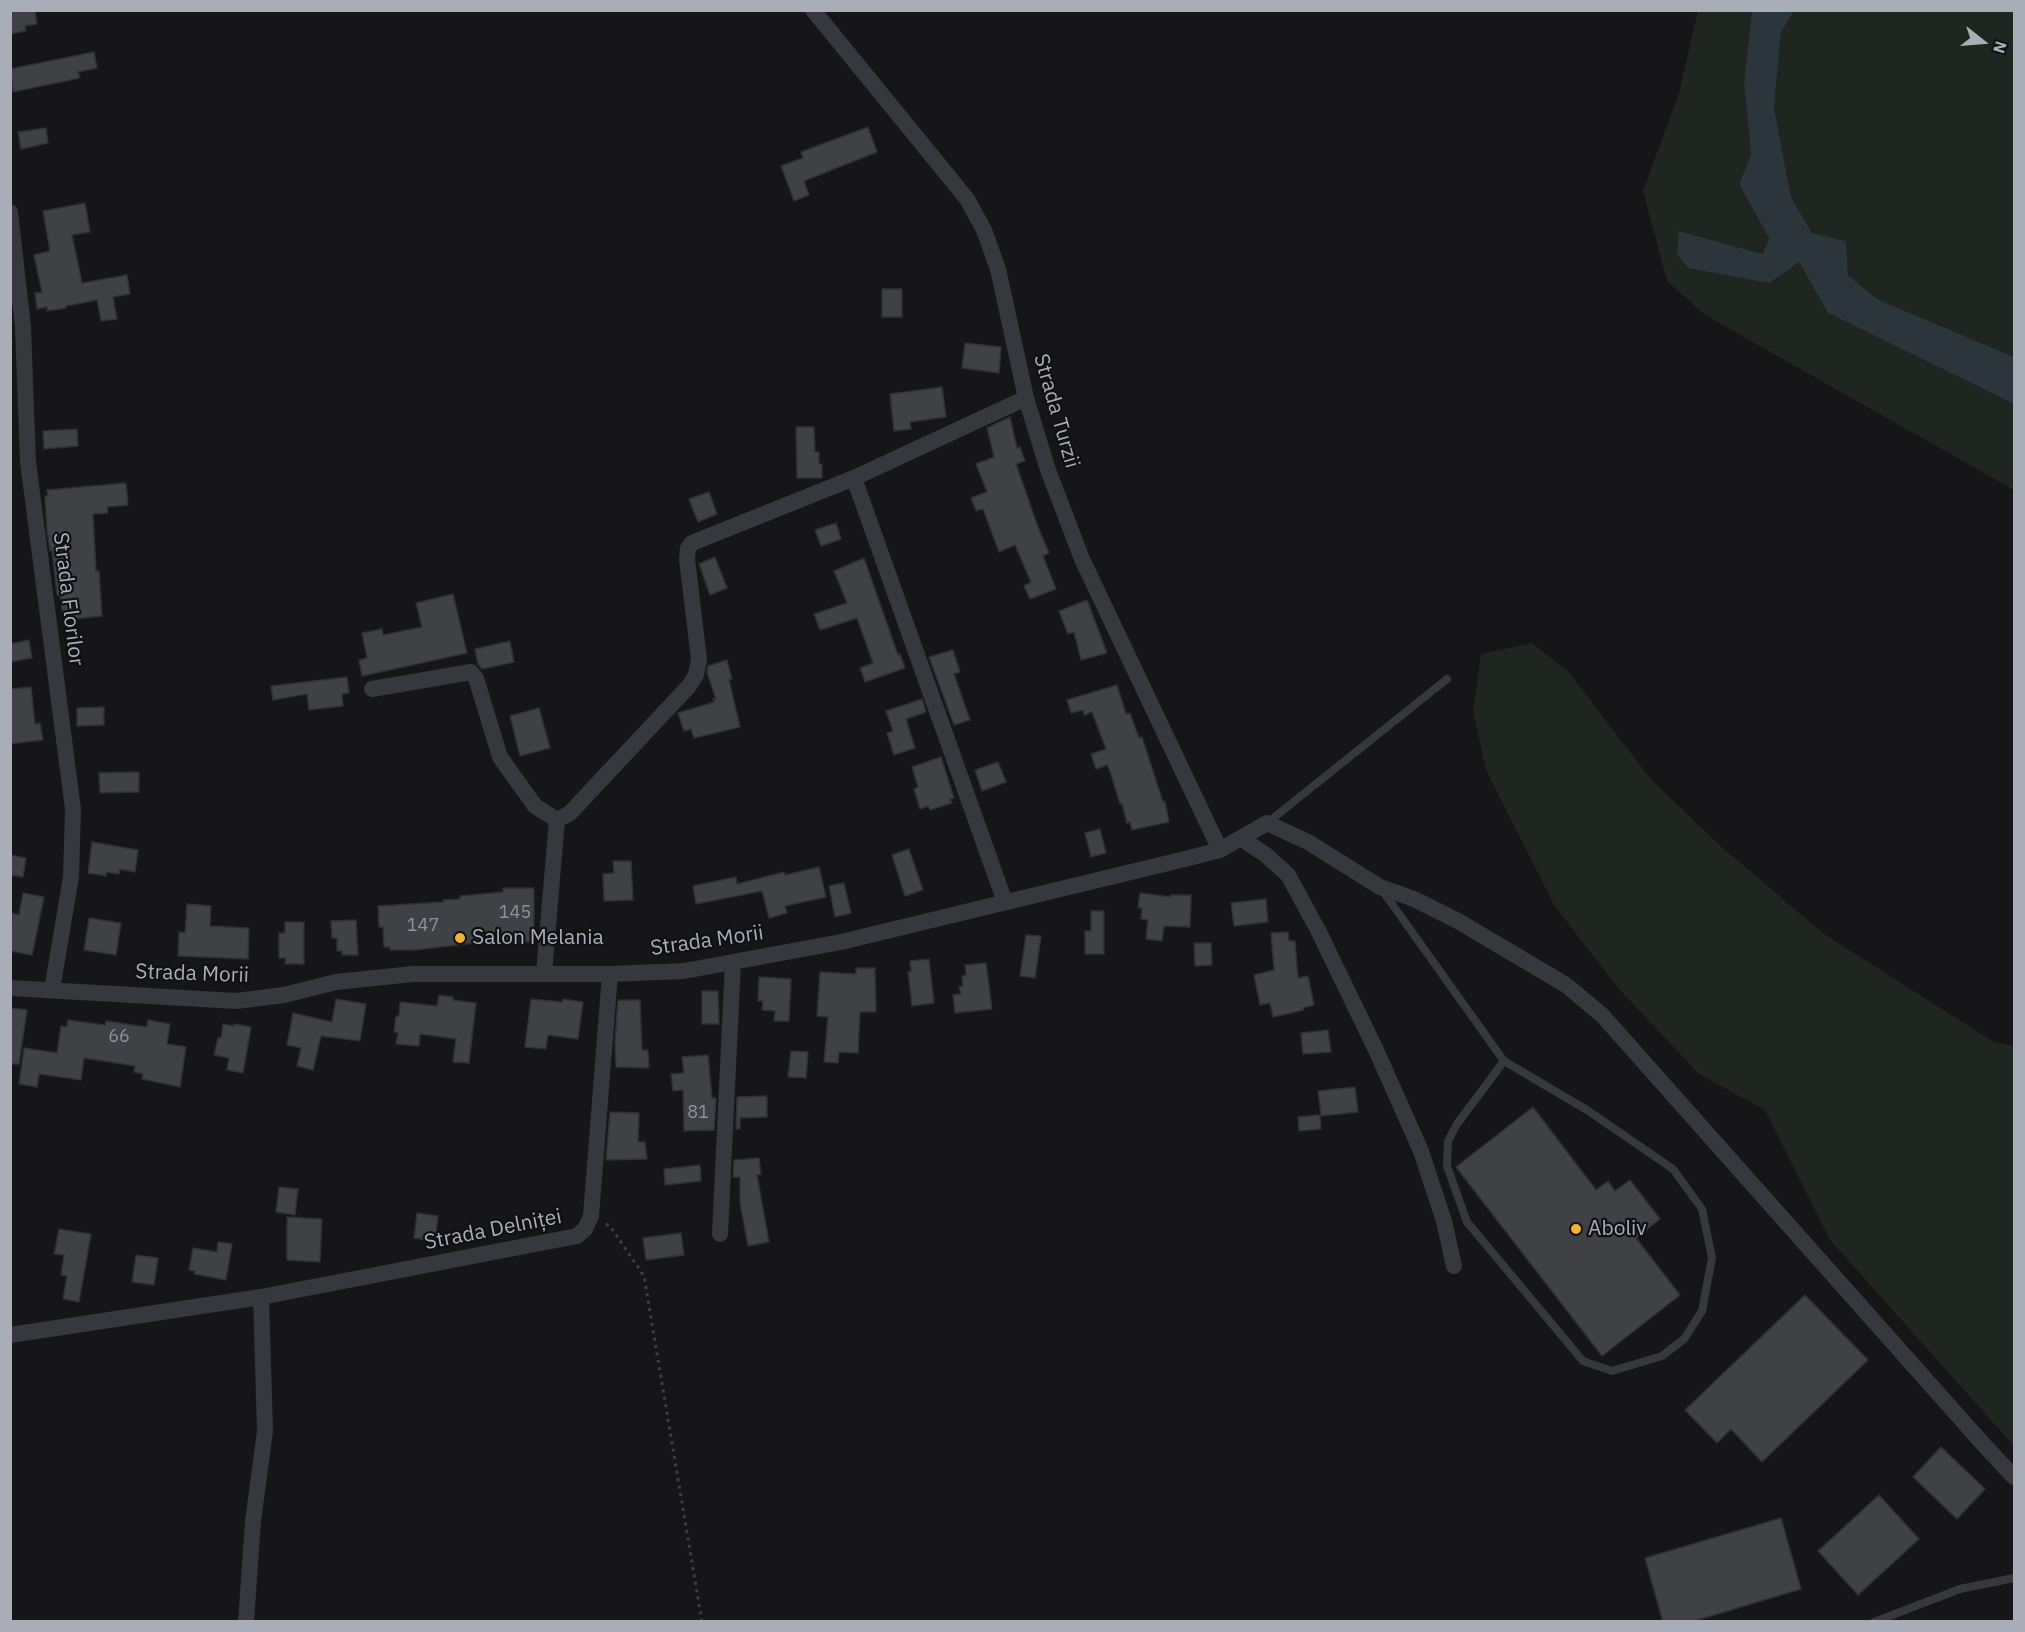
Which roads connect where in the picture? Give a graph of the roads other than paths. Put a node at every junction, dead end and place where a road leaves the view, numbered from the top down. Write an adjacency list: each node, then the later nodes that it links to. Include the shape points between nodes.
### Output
1 (813, 10): 3 (street, Strada Turzii, via 967,199 984,230 998,269)
2 (10, 212): 17 (street, Strada Florilor, via 23,327 28,462 73,809 71,877)
3 (1026, 399): 4 (street); 10 (street, Strada Turzii, via 1082,559)
4 (854, 478): 7 (street, via 692,543 687,559 699,659 696,675 570,813); 12 (street)
5 (1447, 679): 8 (lane)
6 (372, 689): 7 (street, via 471,672 500,757 535,806)
7 (557, 820): 14 (street)
8 (1267, 823): 9 (street, Strada Morii); 11 (street, via 1308,842)
9 (1242, 839): 10 (street, Strada Morii); 20 (street, via 1288,875 1318,930 1421,1151)
10 (1220, 850): 12 (street, Strada Morii)
11 (1380, 887): 18 (lane); 23 (street, via 1458,921 1566,985 1602,1015)
12 (1005, 902): 13 (street, Strada Morii, via 841,942)
13 (733, 962): 15 (street, Strada Morii, via 684,971); 19 (street)
14 (544, 973): 15 (street, Strada Morii); 17 (street, Strada Morii, via 413,974 336,982 284,995 236,1001)
15 (610, 974): 21 (street, Strada Delniței, via 591,1216 585,1229 566,1239)
16 (10, 988): 17 (street, Strada Morii)
17 (52, 990)
18 (1504, 1061): 18 (lane, via 1587,1110 1673,1169 1702,1209 1712,1258 1702,1311 1684,1339 1662,1356 1612,1371 1583,1361 1467,1222 1447,1166 1448,1141)
19 (720, 1234)
20 (1454, 1266)
21 (261, 1298): 22 (street, Strada Delniței); 25 (street, via 265,1431 253,1521)
22 (10, 1335)
23 (2014, 1477)
24 (2014, 1578): 26 (lane, via 1960,1589)
25 (246, 1622)
26 (1874, 1622)

